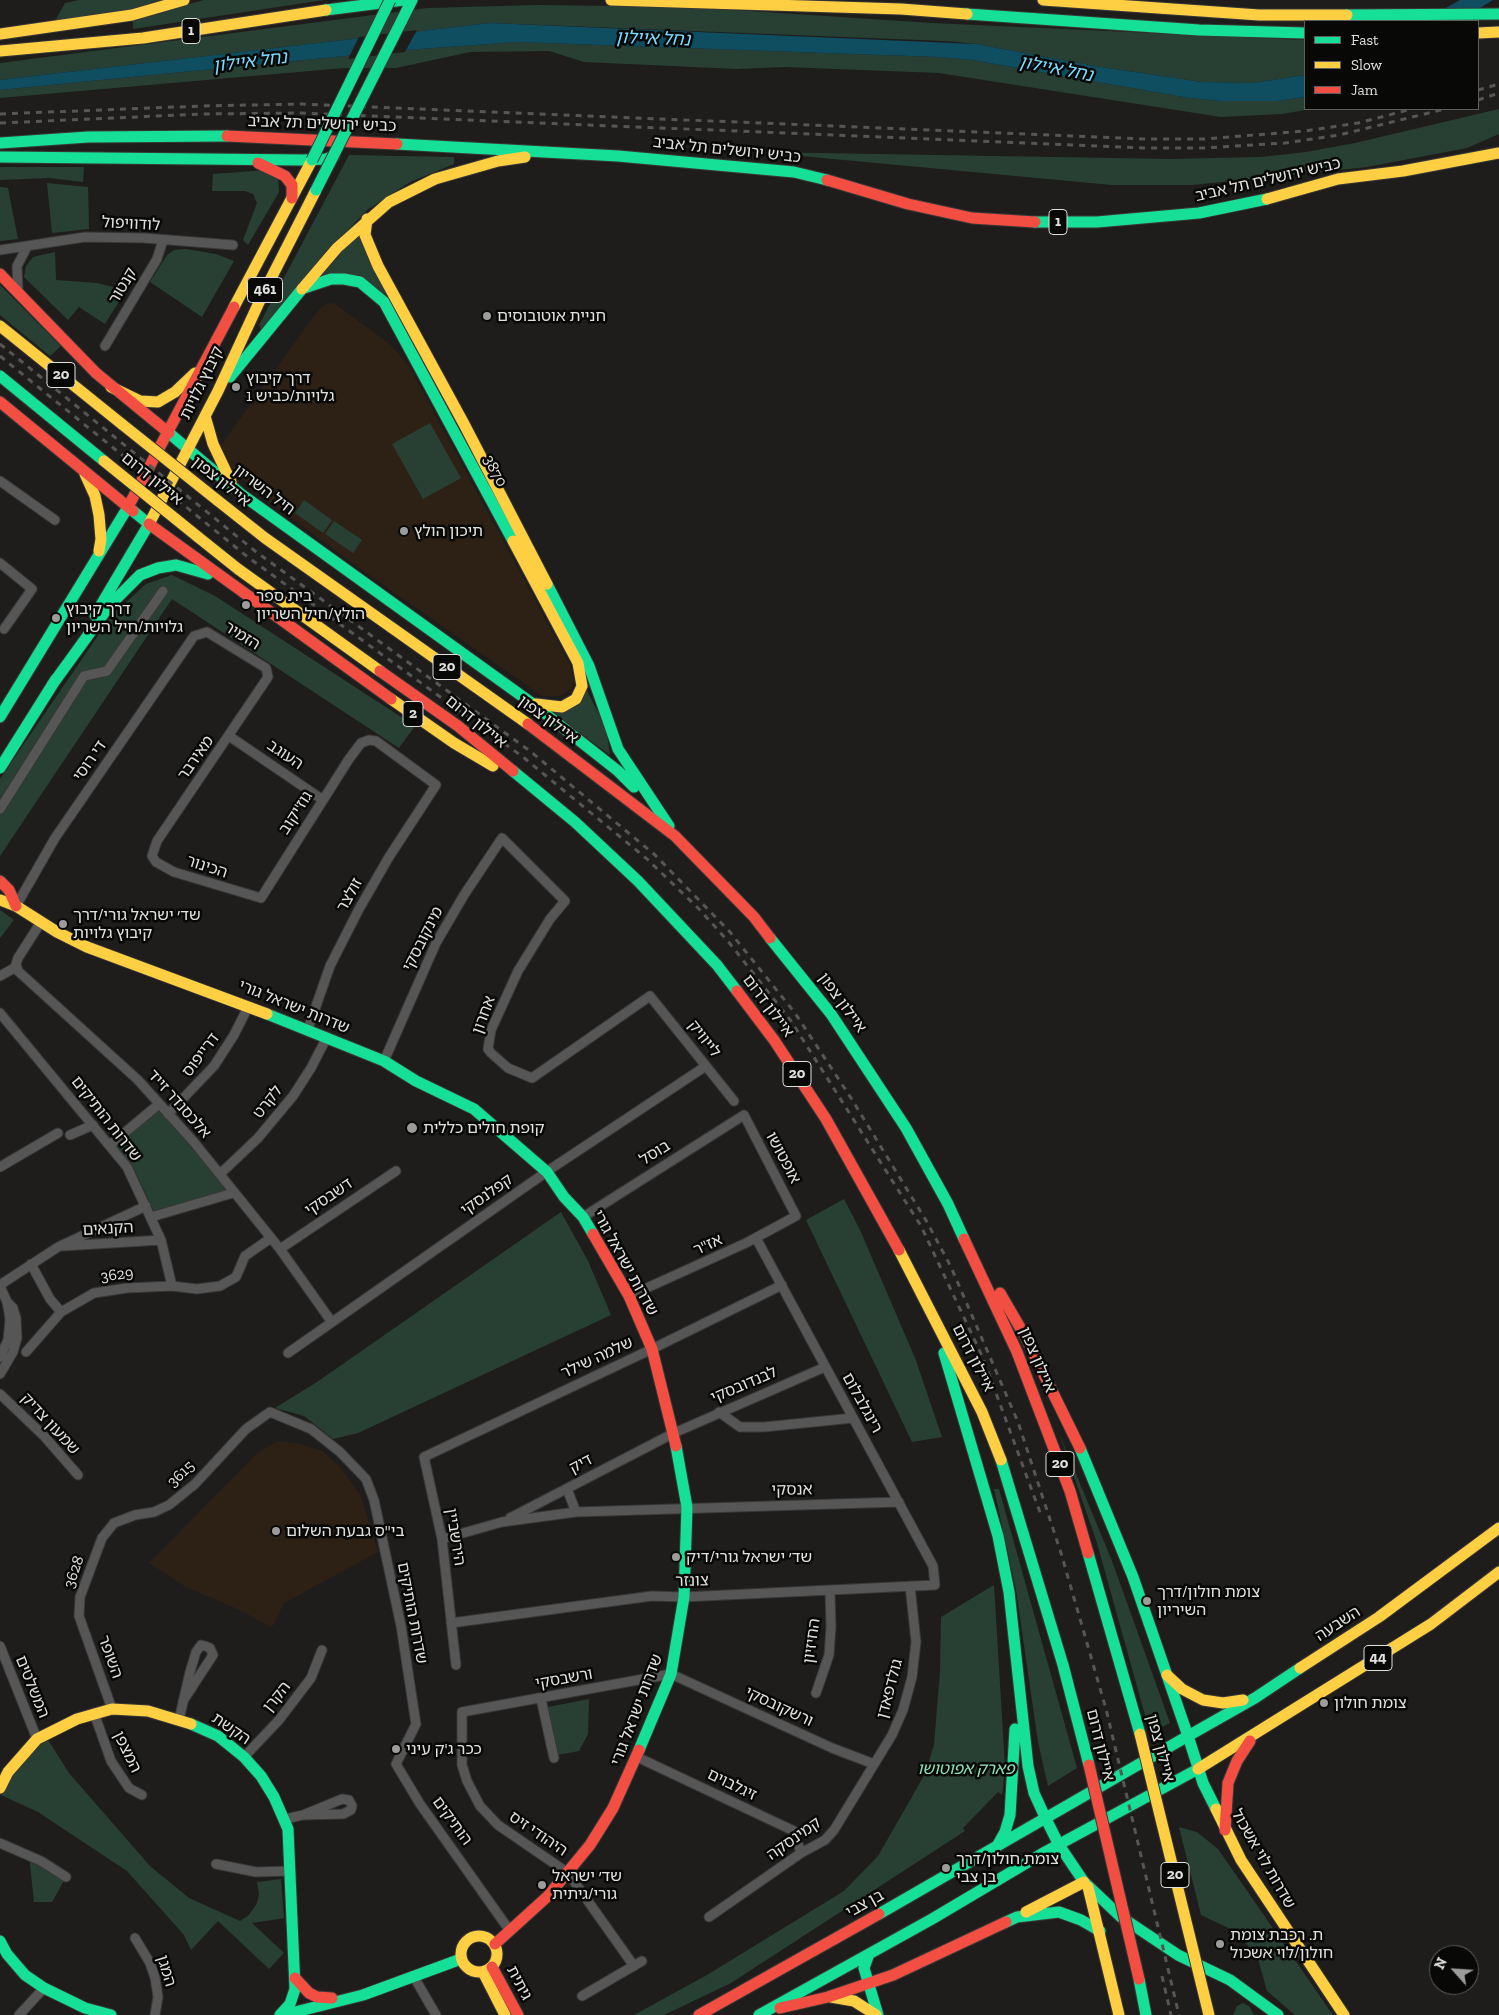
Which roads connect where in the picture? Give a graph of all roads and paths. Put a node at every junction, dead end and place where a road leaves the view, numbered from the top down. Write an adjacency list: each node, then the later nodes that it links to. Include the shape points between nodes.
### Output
1 (184, 0): 11 (main road, via 132,14)
2 (390, 0): 19 (main road, קיבוץ גלויות / 461, bridge)
3 (404, 0): 12 (main road, 1, via 143,38)
4 (412, 0): 15 (main road, קיבוץ גלויות / 461, bridge)
5 (611, 0): 10 (main road, via 901,9 1199,30)
6 (1043, 0): 7 (main road, via 1210,14)
7 (1499, 14)
8 (1479, 32): 9 (main road)
9 (1499, 32)
10 (1304, 33)
11 (0, 34)
12 (0, 51)
13 (0, 143): 16 (main road, כביש ירושלים תל אביב / 1, via 88,137 252,136)
14 (1499, 153): 16 (main road, כביש ירושלים תל אביב / 1, via 1338,179 1248,205 1097,222 972,218 794,172)
15 (334, 156): 19 (main road); 34 (main road, קיבוץ גלויות / 461, bridge, via 262,296)
16 (618, 156): 21 (main road, via 520,157 498,161 413,188)
17 (0, 157): 18 (main road)
18 (246, 159): 19 (main road); 20 (main road, via 280,172 292,185)
19 (312, 160): 20 (main road, קיבוץ גלויות / 461)
20 (292, 198): 31 (main road, קיבוץ גלויות / 461)
21 (367, 219): 27 (main road); 61 (main road, via 365,235 378,266 589,666 618,749)
22 (163, 240): 23 (street, לודוויפול); 24 (street, לודוויפול, via 85,237); 30 (street, קנטור, via 157,259)
23 (233, 245)
24 (27, 247): 25 (street, לודוויפול); 28 (street, via 18,266)
25 (0, 250)
26 (0, 274): 28 (main road, חיל השריון)
27 (302, 289): 34 (main road); 53 (main road, 3870, via 331,279 360,282 384,302 394,318 578,663 582,686 576,699 554,708)
28 (18, 293): 33 (main road, חיל השריון)
29 (0, 326): 61 (main road, איילון צפון / 20, bridge, via 265,538 536,730)
30 (105, 346)
31 (213, 348): 33 (main road, via 186,383 158,402 140,401); 37 (main road, קיבוץ גלויות / 461)
32 (0, 376): 58 (main road, איילון דרום / 20, bridge, via 238,569 458,726)
33 (111, 387): 37 (main road, חיל השריון)
34 (218, 391): 36 (main road, קיבוץ גלויות / 461)
35 (0, 402): 39 (main road)
36 (205, 416): 38 (main road, קיבוץ גלויות / 461); 41 (main road, via 218,457 228,478)
37 (169, 433): 38 (main road, חיל השריון); 42 (main road, קיבוץ גלויות)
38 (188, 450): 41 (main road, חיל השריון); 44 (main road, קיבוץ גלויות)
39 (79, 466): 42 (main road); 46 (main road, via 92,488 100,524 100,547)
40 (0, 481): 43 (street)
41 (241, 494): 53 (main road, חיל השריון)
42 (128, 507): 44 (main road); 46 (main road, קיבוץ גלויות)
43 (55, 520)
44 (148, 524): 47 (main road, 2); 52 (main road, קיבוץ גלויות)
45 (0, 563): 49 (street, via 32,589)
46 (93, 568): 54 (main road, קיבוץ גלויות)
47 (229, 583): 52 (main road, via 184,566 158,568 140,575 110,604); 58 (main road, 2, via 454,743)
48 (163, 591): 60 (street, via 107,671 84,676)
49 (4, 629)
50 (194, 636): 51 (street, הזמיר, via 208,632 266,668); 67 (street, די רוסי, via 55,838)
51 (268, 677): 55 (street, מאירבר)
52 (52, 685): 57 (main road, קיבוץ גלויות)
53 (533, 704): 61 (main road, חיל השריון, via 618,771 651,804)
54 (0, 717)
55 (229, 736): 59 (street, העוגב); 63 (street, מאירבר, via 157,842)
56 (361, 743): 59 (street, גוז'יקוב); 74 (street, זולצר, via 376,741 436,785 359,909 330,966)
57 (0, 768)
58 (533, 790): 108 (main road, איילון דרום / 20, via 574,822 638,881 717,965 826,1118)
59 (323, 800): 65 (street, גוז'יקוב, via 264,896)
60 (0, 809)
61 (675, 836): 91 (main road, איילון צפון / 20, via 754,917 831,1014 906,1128)
62 (502, 838): 71 (street, אחרון, via 566,901 550,919 518,971 491,1030 488,1049 491,1053 508,1068 532,1078); 76 (street, מינקובסקי, via 436,943)
63 (152, 856): 65 (street, הכינור, via 174,872)
64 (0, 881): 67 (main road, שדרות ישראל גורי, via 9,890)
65 (257, 899)
66 (0, 900): 67 (main road, שדרות ישראל גורי)
67 (16, 906): 68 (main road, שדרות ישראל גורי)
68 (41, 922): 69 (street, via 18,958); 72 (main road, שדרות ישראל גורי, via 87,947)
69 (16, 967): 70 (street); 79 (street, אלכסנדר זייד, via 138,1080)
70 (0, 976)
71 (650, 996): 77 (street, לייוויק)
72 (248, 1007): 74 (main road, שדרות ישראל גורי); 80 (street, דרייפוס, via 214,1066)
73 (0, 1013): 82 (street, שדרות הותיקים)
74 (308, 1029): 75 (main road, שדרות ישראל גורי)
75 (327, 1037): 76 (main road, שדרות ישראל גורי); 89 (street, לקרט, via 293,1096 258,1138)
76 (384, 1061): 88 (main road, שדרות ישראל גורי, via 416,1081 474,1109)
77 (706, 1066): 78 (street, לייוויק); 88 (street, קפלנסקי)
78 (734, 1101)
79 (159, 1104): 80 (street, אלכסנדר זייד); 85 (street)
80 (168, 1114): 89 (street, אלכסנדר זייד)
81 (744, 1115): 93 (street, אופטושו); 95 (street, בוסל)
82 (93, 1125): 84 (street); 85 (street, שדרות הותיקים)
83 (58, 1133): 86 (street)
84 (70, 1135)
85 (110, 1145): 92 (street, שדרות הותיקים, via 127,1167)
86 (0, 1167)
87 (396, 1171): 100 (street, דשבסקי)
88 (547, 1172): 95 (main road, שדרות ישראל גורי); 109 (street, קפלנסקי)
89 (220, 1174): 90 (street, אלכסנדר זייד)
90 (233, 1193): 94 (street); 96 (street, אלכסנדר זייד)
91 (948, 1204): 142 (main road, שדרות לוי אשכול, via 1025,1336 1074,1434 1133,1577); 205 (main road, איילון צפון / 20, bridge, via 1017,1352 1048,1429 1094,1569 1140,1734)
92 (146, 1206): 94 (street, שדרות הותיקים); 99 (street, הקנאים)
93 (796, 1216): 97 (street, אז"ר)
94 (151, 1217): 98 (street, שדרות הותיקים)
95 (582, 1217): 105 (main road, שדרות ישראל גורי)
96 (271, 1238): 100 (street, אלכסנדר זייד); 104 (street, 3629, via 245,1256 236,1277 220,1286)
97 (756, 1238): 102 (street, רינגלבלום); 105 (street, אז"ר)
98 (160, 1240): 99 (street, הקנאים); 104 (street, שדרות הותיקים)
99 (58, 1246): 101 (street, הקנאים)
100 (280, 1249): 109 (street, אלכסנדר זייד)
101 (31, 1264): 103 (street, הקנאים); 107 (street)
102 (782, 1284): 110 (street, שלמה שילר); 114 (street, רינגלבלום)
103 (0, 1285): 106 (street)
104 (172, 1286): 107 (street, 3629, via 94,1293)
105 (629, 1296): 110 (main road, שדרות ישראל גורי)
106 (7, 1302): 113 (street, via 9,1333); 115 (street, via 16,1318 17,1338 10,1359)
107 (60, 1312): 111 (street)
108 (935, 1320): 141 (main road, via 998,1536 1009,1592); 204 (main road, איילון דרום / 20, bridge, via 982,1412 1001,1459 1061,1655)
109 (331, 1321): 112 (street, קפלנסקי)
110 (652, 1349): 120 (main road, שדרות ישראל גורי); 121 (street, שלמה שילר)
111 (26, 1352)
112 (288, 1353)
113 (0, 1357)
114 (825, 1367): 118 (street, לבנדובסקי); 119 (street, רינגלבלום)
115 (0, 1374)
116 (0, 1394): 122 (street, שמעון צדיק, via 44,1436)
117 (270, 1412): 129 (street, 3615, via 246,1429 195,1484 168,1505 114,1523); 152 (street, שדרות הותיקים, via 311,1429 366,1479 374,1500 401,1626)
118 (719, 1412): 119 (street, via 740,1427); 120 (street, לבנדובסקי)
119 (853, 1418): 124 (street, רינגלבלום)
120 (674, 1433): 123 (street, דיק); 125 (main road, שדרות ישראל גורי)
121 (424, 1457): 130 (street, הירשביין)
122 (78, 1475)
123 (567, 1489): 126 (street); 127 (street, דיק)
124 (899, 1502): 125 (street, אנסקי); 133 (street, רינגלבלום, via 933,1566)
125 (687, 1507): 126 (street, דיק); 135 (main road, שדרות ישראל גורי)
126 (576, 1512): 127 (street, דיק)
127 (502, 1522): 130 (street, דיק)
128 (1499, 1528): 146 (main road, השבעה / 44, via 1406,1598)
129 (102, 1538): 136 (street, 3628, via 80,1597)
130 (442, 1539): 137 (street, הירשביין)
131 (1499, 1572): 154 (main road, 44, via 1431,1624)
132 (910, 1586): 133 (street, צונזר); 134 (street, צונזר); 159 (street, גולדפאדן, via 916,1642 912,1677 903,1710)
133 (935, 1586)
134 (830, 1591): 135 (street, צונזר); 144 (street, החיזיון, via 828,1655)
135 (684, 1596): 137 (street, צונזר, via 652,1596); 143 (main road, שדרות ישראל גורי)
136 (80, 1616): 148 (street, השופר)
137 (451, 1623): 140 (street)
138 (0, 1646): 155 (street, המשלטים)
139 (322, 1650): 157 (street, הקרן, via 318,1665 305,1686)
140 (456, 1665)
141 (1016, 1666): 164 (main road, via 1028,1766 1034,1793); 169 (main road, via 1010,1815)
142 (1163, 1669): 146 (main road, via 1182,1689 1203,1700 1223,1703); 153 (main road, שדרות לוי אשכול)
143 (671, 1674): 145 (street, ורשבסקי); 156 (main road, שדרות ישראל גורי); 159 (street, ורשקובסקי)
144 (816, 1693)
145 (541, 1698): 149 (street, ורשבסקי); 158 (street)
146 (1255, 1698): 153 (main road, השבעה / 44)
147 (183, 1701): 147 (street, via 213,1655 210,1648 198,1647); 151 (street)
148 (112, 1709): 150 (main road, הקשת); 151 (main road, הקשת, via 148,1711)
149 (462, 1712): 173 (street, היהודי זיס, via 462,1765 480,1806 498,1825)
150 (94, 1713): 155 (main road, הקשת); 162 (street, המצפן, via 111,1761 129,1788)
151 (178, 1720): 157 (main road, הקשת, via 218,1736)
152 (416, 1724): 178 (street, הותיקים, via 396,1764 420,1804)
153 (1188, 1736): 160 (main road, שדרות לוי אשכול); 164 (main road, 44)
154 (1253, 1737): 160 (main road, 44); 166 (main road, via 1230,1776)
155 (37, 1739): 161 (main road, הקשת, via 8,1772)
156 (637, 1756): 170 (street, זיגלבוים, via 794,1832); 173 (main road, שדרות ישראל גורי, via 613,1808)
157 (244, 1757): 165 (main road, הקשת, via 261,1776)
158 (554, 1758)
159 (874, 1764): 170 (street, קמינסקה, via 826,1840)
160 (1198, 1769): 166 (main road, שדרות לוי אשכול); 168 (main road, 44)
161 (0, 1788)
162 (142, 1795)
163 (303, 1815): 163 (street, via 343,1814 352,1806 349,1800 342,1799); 165 (street)
164 (1045, 1817): 168 (main road); 169 (main road, בן צבי)
165 (285, 1819): 172 (main road, הקשת)
166 (1225, 1830): 207 (main road, שדרות לוי אשכול, via 1252,1878)
167 (0, 1843): 174 (street, via 41,1861)
168 (1059, 1845): 175 (main road); 183 (main road)
169 (996, 1848): 201 (main road, בן צבי)
170 (801, 1853): 177 (street, קמינסקה)
171 (216, 1864): 172 (street, via 256,1872)
172 (289, 1871): 187 (main road, הקשת)
173 (568, 1873): 178 (main road, שדרות ישראל גורי); 190 (street, היהודי זיס, via 638,1964)
174 (66, 1877)
175 (1086, 1884): 176 (main road); 179 (main road); 206 (main road, via 1141,1933 1230,1980)
176 (1017, 1916): 179 (main road, via 1059,1912); 188 (main road, via 924,1962)
177 (709, 1918)
178 (510, 1931): 182 (main road, שדרות ישראל גורי)
179 (1100, 1931): 203 (main road)
180 (135, 1938): 196 (street, המגן, via 155,1978 158,1997)
181 (0, 1941): 189 (main road, via 25,1975)
182 (495, 1944): 184 (main road, via 486,1937 474,1936 464,1942); 185 (main road, via 498,1956)
183 (869, 1954): 188 (main road, via 864,1968); 193 (main road)
184 (461, 1959): 185 (main road, via 472,1971); 186 (main road, הקשת)
185 (487, 1970): 199 (main road, גיתית); 200 (main road, גיתית)
186 (414, 1977): 192 (main road, הקשת, via 363,1995); 198 (street)
187 (295, 1978): 192 (main road, הקשת, via 316,1997); 197 (main road, הקשת, via 293,1998)
188 (867, 1983): 191 (main road); 202 (main road)
189 (44, 1988): 194 (street); 195 (main road, via 85,2008)
190 (582, 1996)
191 (828, 1997): 193 (main road); 202 (main road, via 854,2001)
192 (344, 1998): 197 (main road, הקשת)
193 (761, 2014)
194 (19, 2015)
195 (111, 2015)
196 (155, 2015)
197 (282, 2015)
198 (436, 2015)
199 (505, 2015)
200 (518, 2015)
201 (699, 2015)
202 (877, 2015)
203 (1119, 2015)
204 (1146, 2015)
205 (1208, 2015)
206 (1278, 2015)
207 (1344, 2015)

